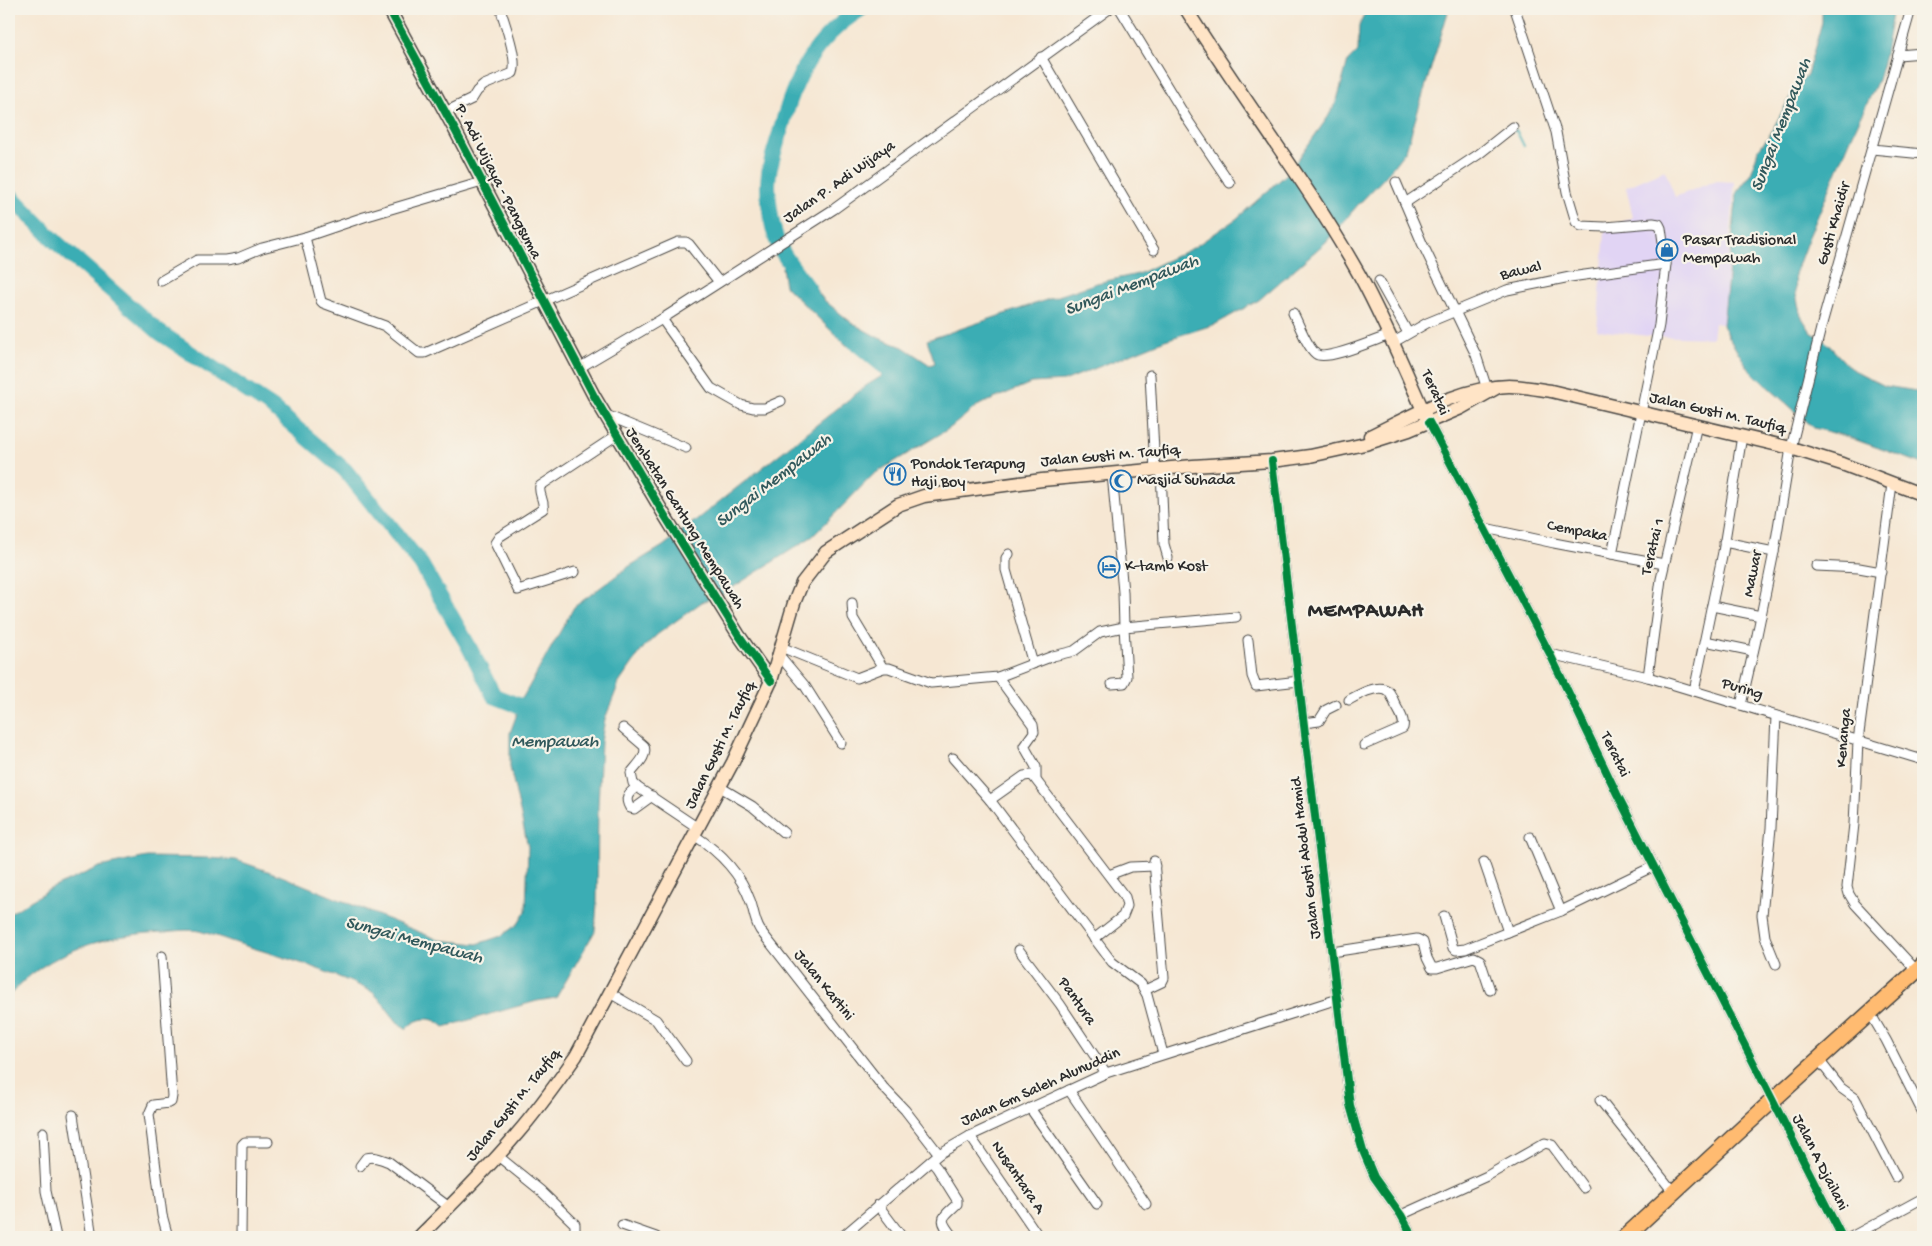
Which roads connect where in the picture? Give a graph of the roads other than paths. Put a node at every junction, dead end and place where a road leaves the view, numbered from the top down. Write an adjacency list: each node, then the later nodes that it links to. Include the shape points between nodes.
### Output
1 (389, 9): 11 (main road, P. Adi Wijaya - Pangsuma)
2 (1109, 9): 10 (street, Jalan P. Adi Wijaya)
3 (1120, 9): 17 (street)
4 (1186, 9): 30 (main road, Teratai, via 1332,229)
5 (1515, 9): 21 (street, via 1556,132 1576,222 1581,226 1597,227 1659,224)
6 (1911, 9): 9 (street, Gusti Khaidir)
7 (502, 14): 11 (street, via 515,68 513,73 484,85 472,99)
8 (1923, 54): 9 (street)
9 (1898, 55): 13 (street, Gusti Khaidir)
10 (1040, 57): 20 (street); 24 (street, Jalan P. Adi Wijaya, via 834,209)
11 (445, 112): 15 (main road, P. Adi Wijaya - Pangsuma)
12 (1513, 127): 18 (street, via 1479,154)
13 (1872, 149): 14 (street); 44 (street, Gusti Khaidir, via 1823,320)
14 (1923, 154)
15 (482, 182): 19 (street); 25 (main road, P. Adi Wijaya - Pangsuma)
16 (1396, 182): 18 (street)
17 (1230, 183)
18 (1404, 203): 26 (street)
19 (305, 237): 22 (street, via 232,259 197,260); 25 (street, via 321,301 385,326 419,353)
20 (1154, 250)
21 (1666, 264): 26 (street, Bawal, via 1570,277 1507,290); 36 (street, via 1659,325)
22 (160, 281)
23 (1379, 281): 29 (street)
24 (719, 282): 25 (street, via 689,244 682,241); 28 (street, Jalan P. Adi Wijaya)
25 (543, 300): 31 (main road, P. Adi Wijaya - Pangsuma)
26 (1455, 311): 29 (street, Bawal); 33 (street)
27 (1293, 314): 30 (street, Bawal, via 1311,348 1320,356)
28 (662, 319): 31 (street, Jalan P. Adi Wijaya); 34 (street, via 711,388 753,408 764,408)
29 (1408, 333): 30 (street, Bawal)
30 (1392, 338): 35 (main road, Teratai)
31 (579, 368): 37 (main road, Jembatan Gantung Mempawah)
32 (1150, 375): 46 (street)
33 (1491, 389): 35 (main road, Jalan Gusti M. Taufiq); 36 (main road, Jalan Gusti M. Taufiq, via 1520,387 1551,391); 38 (main road, Jalan Gusti M. Taufiq)
34 (780, 401)
35 (1423, 410): 38 (main road, Teratai); 43 (main road, Jalan Gusti M. Taufiq)
36 (1641, 413): 39 (main road, Jalan Gusti M. Taufiq); 54 (street)
37 (604, 414): 40 (main road, Jembatan Gantung Mempawah); 42 (street)
38 (1429, 422): 43 (main road, Jalan Gusti M. Taufiq); 50 (street, Teratai)
39 (1698, 425): 41 (main road, Jalan Gusti M. Taufiq); 56 (street, Teratai 1)
40 (616, 436): 58 (street, via 540,486 542,509 499,537 495,543 518,590); 74 (main road, Jembatan Gantung Mempawah, via 721,607)
41 (1742, 436): 44 (main road, Jalan Gusti M. Taufiq); 51 (street)
42 (686, 448)
43 (1348, 448): 45 (main road, Jalan Gusti M. Taufiq)
44 (1791, 448): 48 (main road, Jalan Gusti M. Taufiq); 52 (street, Mawar)
45 (1272, 460): 46 (main road, Jalan Gusti M. Taufiq); 75 (street, Jalan Gusti Abdul Hamid)
46 (1158, 469): 47 (main road, Jalan Gusti M. Taufiq); 55 (street)
47 (1112, 474): 64 (street); 67 (main road, Jalan Gusti M. Taufiq, via 941,493 898,505 826,552 816,564 802,583)
48 (1892, 484): 49 (main road, Jalan Gusti M. Taufiq); 59 (street, Kenanga)
49 (1923, 495)
50 (1485, 528): 54 (street, Cempaka); 69 (street, Teratai)
51 (1724, 542): 52 (street); 61 (street)
52 (1774, 552): 62 (street, Mawar)
53 (1008, 554): 70 (street, via 1006,570)
54 (1612, 554): 56 (street, Cempaka)
55 (1168, 558)
56 (1664, 564): 73 (street, Teratai 1)
57 (1816, 566): 59 (street)
58 (575, 572)
59 (1881, 572): 84 (street, Kenanga)
60 (852, 603): 71 (street, via 853,618)
61 (1712, 606): 62 (street); 66 (street)
62 (1761, 616): 68 (street, Mawar)
63 (1236, 617): 64 (street)
64 (1124, 627): 70 (street, via 1100,632 1074,650); 76 (street, via 1127,677 1124,683)
65 (1248, 640): 75 (street, via 1256,686)
66 (1705, 641): 68 (street); 77 (street)
67 (780, 651): 71 (street, via 857,678); 74 (main road, Jalan Gusti M. Taufiq); 85 (street)
68 (1754, 652): 80 (street, Mawar)
69 (1550, 654): 73 (street, Puring); 98 (street, Teratai)
70 (1033, 664): 72 (street)
71 (883, 668): 72 (street, via 931,683)
72 (998, 677): 89 (street, via 1033,725 1034,732 1024,746 1036,767)
73 (1648, 677): 77 (street, Puring)
74 (771, 681): 91 (main road, Jalan Gusti M. Taufiq)
75 (1299, 681): 82 (street, Jalan Gusti Abdul Hamid)
76 (1112, 684)
77 (1694, 691): 80 (street, Puring)
78 (1348, 700): 86 (street, via 1385,689 1403,720 1403,728)
79 (1336, 705): 82 (street, via 1326,710 1319,721)
80 (1740, 705): 81 (street, Puring)
81 (1776, 716): 84 (street, Puring); 107 (street, via 1771,828 1762,915 1765,937)
82 (1304, 724): 105 (street, Jalan Gusti Abdul Hamid)
83 (624, 728): 90 (street, via 646,749 631,773)
84 (1858, 741): 88 (street, Puring); 108 (street, Kenanga, via 1854,824 1847,877 1849,894 1855,904)
85 (841, 743)
86 (1364, 746)
87 (953, 758): 93 (street)
88 (1923, 760)
89 (1036, 778): 93 (street, via 1024,776); 99 (street)
90 (637, 787): 92 (street, Jalan Kartini); 92 (street, via 627,796 630,808 634,809)
91 (720, 787): 94 (main road, Jalan Gusti M. Taufiq); 95 (street, via 752,806)
92 (652, 796): 94 (street, Jalan Kartini)
93 (990, 800): 103 (street)
94 (696, 832): 111 (main road, Jalan Gusti M. Taufiq); 127 (street, Jalan Kartini, via 725,860 743,886 760,930)
95 (784, 833)
96 (1530, 837): 100 (street)
97 (1484, 862): 102 (street)
98 (1654, 866): 100 (street); 120 (street, Teratai)
99 (1109, 875): 103 (street, via 1125,896 1126,911); 109 (street, via 1154,863 1164,978)
100 (1561, 912): 102 (street)
101 (1444, 916): 102 (street, via 1456,950)
102 (1508, 932)
103 (1094, 939): 109 (street, via 1112,962 1138,980)
104 (1018, 950): 117 (street, Pantura, via 1060,1004)
105 (1332, 952): 110 (street, via 1417,939 1423,942 1432,968 1474,957 1480,960); 112 (street, Jalan Gusti Abdul Hamid)
106 (162, 956): 143 (street, via 172,1096 169,1103 153,1105 149,1114 162,1215)
107 (1776, 964)
108 (1920, 968): 113 (highway)
109 (1145, 990): 114 (street)
110 (1490, 990)
111 (610, 993): 116 (street, via 656,1020); 128 (main road, Jalan Gusti M. Taufiq, via 576,1056)
112 (1338, 999): 114 (street, Jalan Gm Saleh Alunuddin); 139 (street, Jalan Gusti Abdul Hamid, via 1350,1105 1356,1128 1374,1177)
113 (1870, 1013): 115 (highway); 122 (street)
114 (1163, 1054): 117 (street, Jalan Gm Saleh Alunuddin)
115 (1818, 1059): 120 (highway); 131 (street, via 1841,1088 1854,1098)
116 (686, 1062)
117 (1106, 1073): 118 (street, Jalan Gm Saleh Alunuddin)
118 (1069, 1090): 121 (street, Jalan Gm Saleh Alunuddin); 136 (street)
119 (1600, 1100): 133 (street)
120 (1772, 1101): 133 (highway); 154 (street, Jalan A Djailani)
121 (1030, 1108): 125 (street, Jalan Gm Saleh Alunuddin); 135 (street)
122 (1923, 1114)
123 (73, 1115): 142 (street)
124 (43, 1132): 141 (street, via 46,1191)
125 (970, 1136): 127 (street, Jalan Gm Saleh Alunuddin); 151 (street, Nusantara A)
126 (268, 1142): 144 (street, via 242,1144)
127 (939, 1154): 129 (street, Jalan Gm Saleh Alunuddin)
128 (498, 1156): 138 (main road, Jalan Gusti M. Taufiq); 146 (street, via 575,1224 575,1230)
129 (931, 1161): 137 (street, Jalan Gm Saleh Alunuddin); 150 (street, via 957,1200 943,1218)
130 (360, 1166): 138 (street, via 366,1158 377,1157 388,1162)
131 (1896, 1177)
132 (1584, 1188): 139 (street, via 1552,1145 1545,1143 1487,1176)
133 (1674, 1193): 153 (highway)
134 (1923, 1198): 155 (street)
135 (1097, 1204)
136 (1146, 1204)
137 (878, 1205): 148 (street, Jalan Gm Saleh Alunuddin); 149 (street)
138 (449, 1207): 145 (main road, Jalan Gusti M. Taufiq)
139 (1401, 1215): 152 (street, Jalan Gusti Abdul Hamid)
140 (622, 1225): 147 (street)
141 (56, 1237)
142 (92, 1237)
143 (168, 1237)
144 (241, 1237)
145 (419, 1237)
146 (569, 1237)
147 (656, 1237)
148 (842, 1237)
149 (902, 1237)
150 (953, 1237)
151 (1039, 1237)
152 (1413, 1237)
153 (1625, 1237)
154 (1842, 1237)
155 (1851, 1237)

